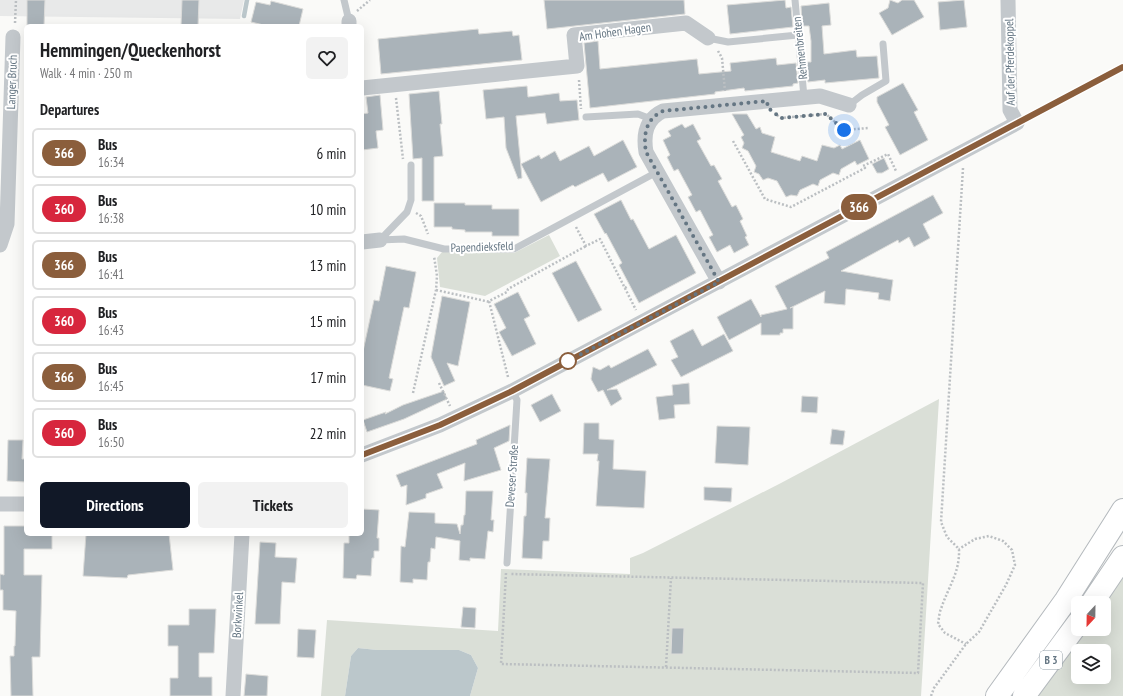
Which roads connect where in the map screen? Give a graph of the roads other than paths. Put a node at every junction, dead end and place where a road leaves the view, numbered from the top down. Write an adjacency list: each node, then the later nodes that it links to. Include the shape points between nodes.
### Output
1 (344, 0): 4 (lane)
2 (795, 0): 5 (lane, Rehmenbreiten)
3 (1008, 0): 15 (street, Auf der Pferdekoppel, via 1010,110)
4 (349, 23)
5 (798, 35): 7 (lane, Am Hohen Hagen, via 728,42); 11 (lane, Rehmenbreiten)
6 (13, 37): 20 (street, Langer Bruch, via 7,224)
7 (708, 38): 10 (street, Am Hohen Hagen, via 686,23 574,36 577,66)
8 (883, 44): 12 (lane, via 886,81)
9 (1123, 67): 15 (lane)
10 (364, 88)
11 (804, 97): 12 (street, Rehmenbreiten, via 820,96); 14 (street, Rehmenbreiten, via 663,111)
12 (849, 106)
13 (586, 117): 14 (lane, via 638,114)
14 (651, 119): 17 (street, via 644,141 646,152)
15 (1017, 123): 21 (street)
16 (412, 165): 18 (lane, via 411,200 407,212)
17 (657, 172): 18 (lane, Papendieksfeld, via 514,249 444,249 404,239); 21 (street)
18 (380, 240): 19 (street, Papendieksfeld)
19 (364, 242)
20 (0, 245)
21 (719, 282): 22 (street)
22 (512, 391): 23 (street, via 405,440); 29 (lane, Deveser Straße, via 517,400)
23 (364, 454)
24 (0, 504): 25 (street)
25 (24, 504)
26 (1123, 510): 33 (highway, B 3, via 1066,600)
27 (242, 536): 32 (street, Borkwinkel)
28 (1123, 557): 30 (highway)
29 (507, 563)
30 (1097, 596)
31 (1071, 632): 34 (highway, B 3)
32 (233, 696)
33 (996, 696)
34 (1024, 696)

